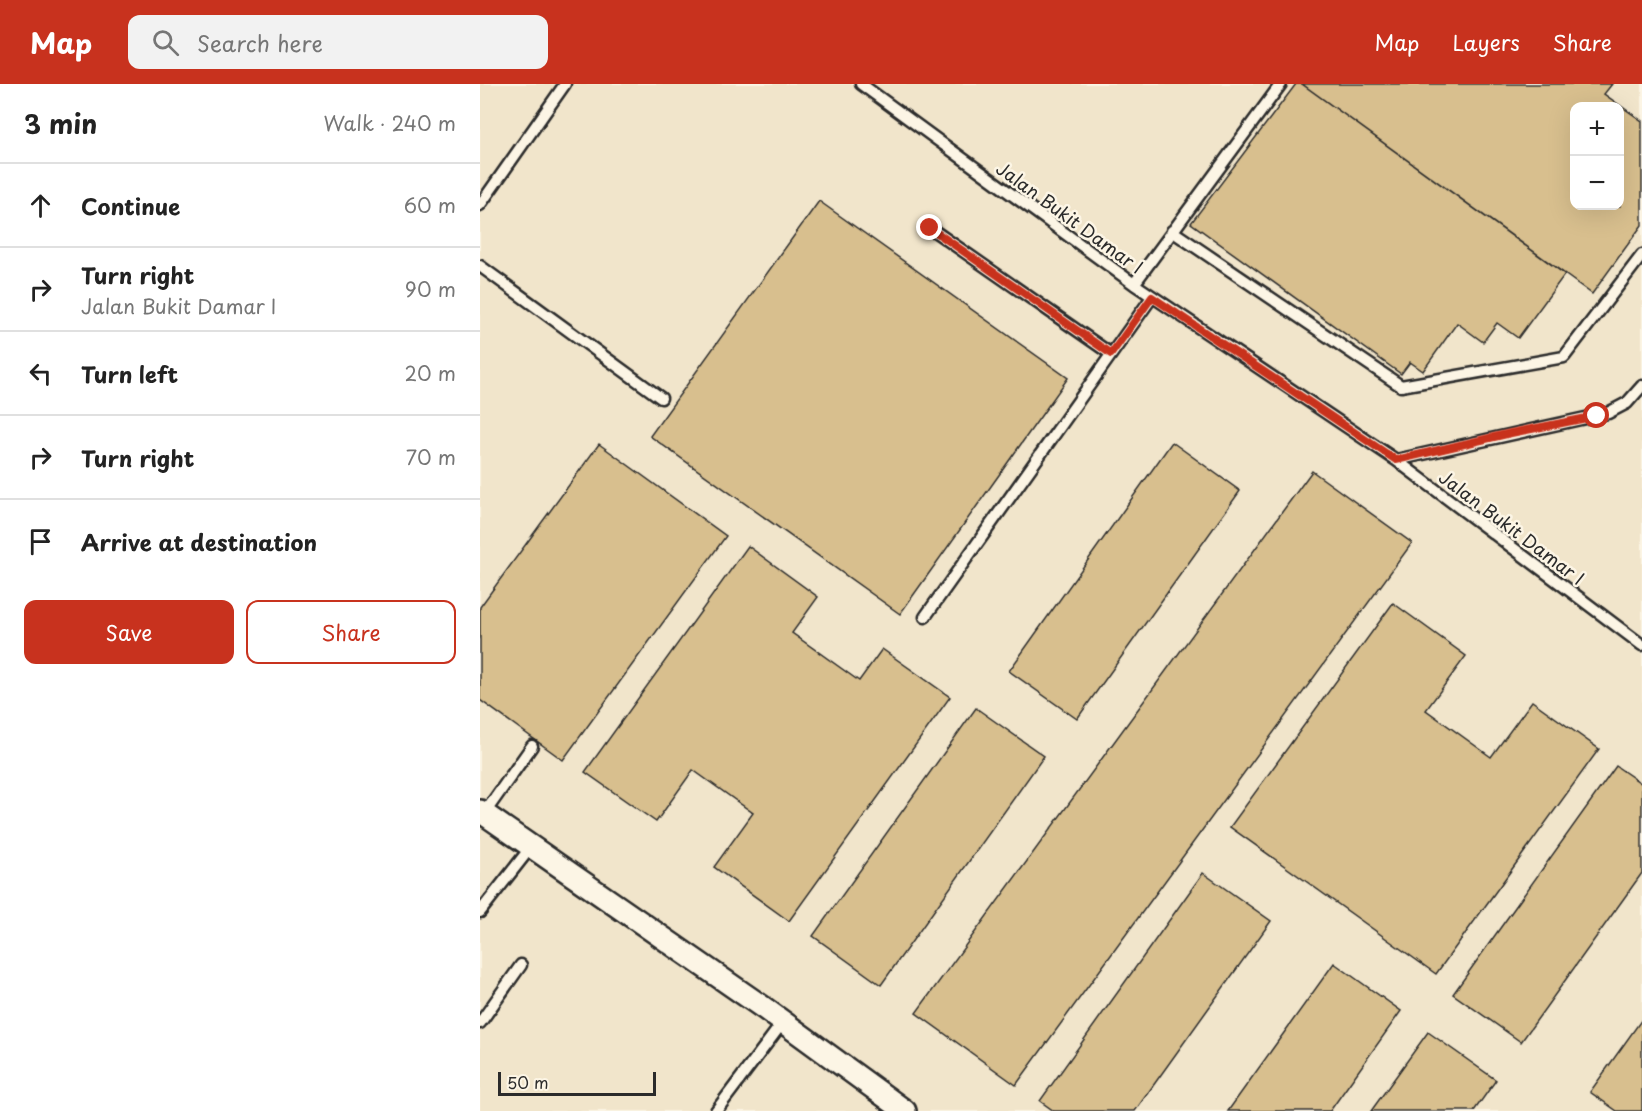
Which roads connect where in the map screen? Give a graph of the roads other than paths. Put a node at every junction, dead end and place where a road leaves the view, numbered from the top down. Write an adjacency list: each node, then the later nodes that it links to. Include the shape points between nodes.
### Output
1 (566, 84): 4 (lane)
2 (861, 84): 9 (lane, Jalan Bukit Damar I)
3 (1281, 84): 6 (lane)
4 (480, 205)
5 (930, 228): 11 (lane)
6 (1172, 231): 7 (lane, via 1401,386 1564,357); 9 (lane)
7 (1642, 255)
8 (480, 266): 13 (lane)
9 (1134, 284): 10 (lane, Jalan Bukit Damar I)
10 (1152, 297): 11 (lane); 14 (lane, Jalan Bukit Damar I)
11 (1111, 354): 15 (lane)
12 (1642, 386): 14 (lane, via 1627,402 1608,413)
13 (661, 398)
14 (1396, 460): 16 (lane, Jalan Bukit Damar I)
15 (925, 617)
16 (1642, 645)
17 (532, 746): 18 (lane)
18 (482, 813): 19 (street)
19 (531, 847): 20 (lane); 22 (street)
20 (480, 912)
21 (521, 965): 23 (lane)
22 (783, 1022): 24 (lane); 25 (street)
23 (480, 1023)
24 (717, 1111)
25 (905, 1111)

